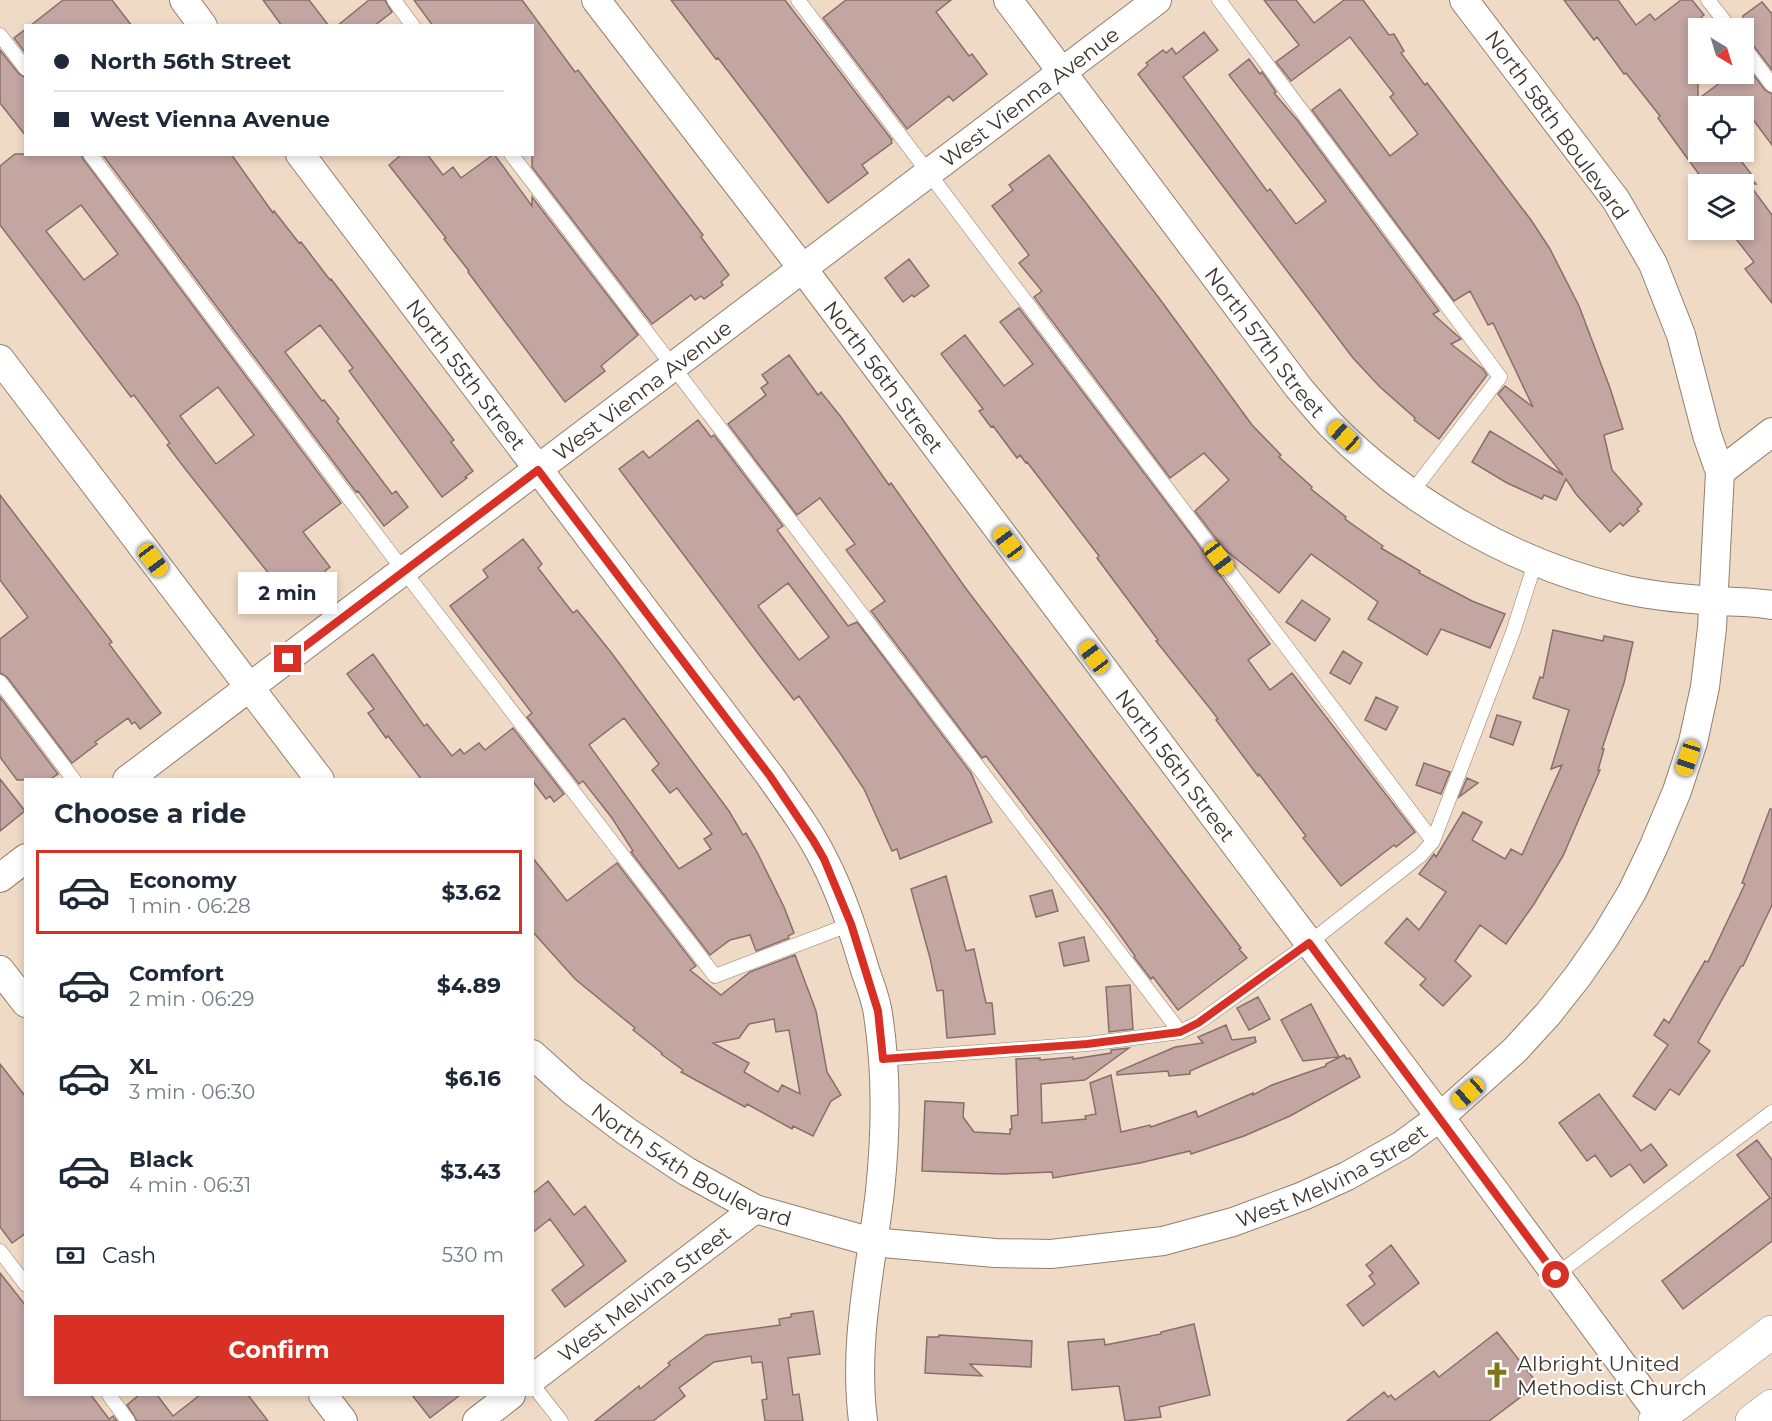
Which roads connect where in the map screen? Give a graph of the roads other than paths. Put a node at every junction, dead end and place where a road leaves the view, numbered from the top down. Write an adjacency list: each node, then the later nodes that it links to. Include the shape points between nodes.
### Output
1 (184, 0): 11 (street)
2 (394, 0): 12 (lane)
3 (596, 0): 22 (street, North 56th Street)
4 (798, 0): 21 (lane)
5 (1008, 0): 16 (street, North 57th Street)
6 (1157, 0): 16 (street, West Vienna Avenue)
7 (1219, 0): 28 (lane, via 1500,377)
8 (1464, 0): 27 (street, North 58th Boulevard, via 1616,200 1653,264 1681,335)
9 (1708, 0): 10 (lane)
10 (1722, 18)
11 (202, 24)
12 (412, 24)
13 (0, 35): 15 (lane)
14 (1754, 61): 17 (lane)
15 (24, 66)
16 (1063, 73): 21 (street, West Vienna Avenue); 28 (street, North 57th Street, via 1298,387 1339,432)
17 (1772, 85)
18 (92, 156): 30 (lane)
19 (302, 156): 26 (street, North 55th Street)
20 (512, 156): 24 (lane)
21 (929, 174): 22 (street, West Vienna Avenue); 38 (lane)
22 (803, 269): 24 (street, West Vienna Avenue); 42 (street, North 56th Street)
23 (0, 359): 34 (street)
24 (672, 369): 26 (street, West Vienna Avenue); 45 (lane)
25 (1772, 432): 27 (street)
26 (538, 470): 30 (street, West Vienna Avenue); 41 (street, North 55th Street, via 802,821 824,859)
27 (1720, 472): 31 (street, North 58th Boulevard)
28 (1412, 492): 29 (street, North 57th Street, via 1485,538)
29 (1535, 562): 31 (street, North 57th Street, via 1620,589); 38 (lane, via 1513,632)
30 (405, 572): 34 (street, West Vienna Avenue); 41 (lane, via 715,976)
31 (1714, 600): 32 (street, North 57th Street); 49 (street, West Melvina Street, via 1705,687 1693,742 1677,791 1632,892 1585,966 1548,1014 1515,1050)
32 (1772, 605)
33 (0, 682): 35 (lane)
34 (251, 688): 36 (street, West Vienna Avenue); 37 (street)
35 (72, 778)
36 (130, 778)
37 (318, 778)
38 (1433, 841): 42 (lane)
39 (24, 860): 40 (street)
40 (0, 878)
41 (851, 924): 47 (street, North 55th Street, via 878,1011)
42 (1309, 943): 45 (lane); 49 (street, North 56th Street)
43 (0, 970): 44 (street)
44 (24, 1000)
45 (1180, 1032): 47 (lane, via 1087,1044)
46 (534, 1056): 50 (street, North 54th Boulevard, via 626,1131 686,1171)
47 (883, 1059): 51 (street, North 55th Street, via 880,1190)
48 (1772, 1112): 53 (lane)
49 (1440, 1118): 51 (street, West Melvina Street, via 1402,1145 1303,1196 1233,1222 1163,1240 1052,1254); 53 (street, North 56th Street)
50 (755, 1209): 51 (street, North 54th Boulevard); 56 (street, West Melvina Street)
51 (872, 1242): 67 (street, North 55th Street, via 860,1342)
52 (0, 1251): 54 (lane)
53 (1556, 1275): 62 (street, North 56th Street)
54 (24, 1282)
55 (1772, 1332): 62 (main road)
56 (534, 1377)
57 (534, 1387): 66 (lane)
58 (110, 1396): 63 (lane)
59 (324, 1396): 64 (street)
60 (510, 1396): 65 (street)
61 (1772, 1406): 68 (main road)
62 (1660, 1419)
63 (128, 1421)
64 (343, 1421)
65 (477, 1421)
66 (561, 1421)
67 (863, 1421)
68 (1752, 1421)

